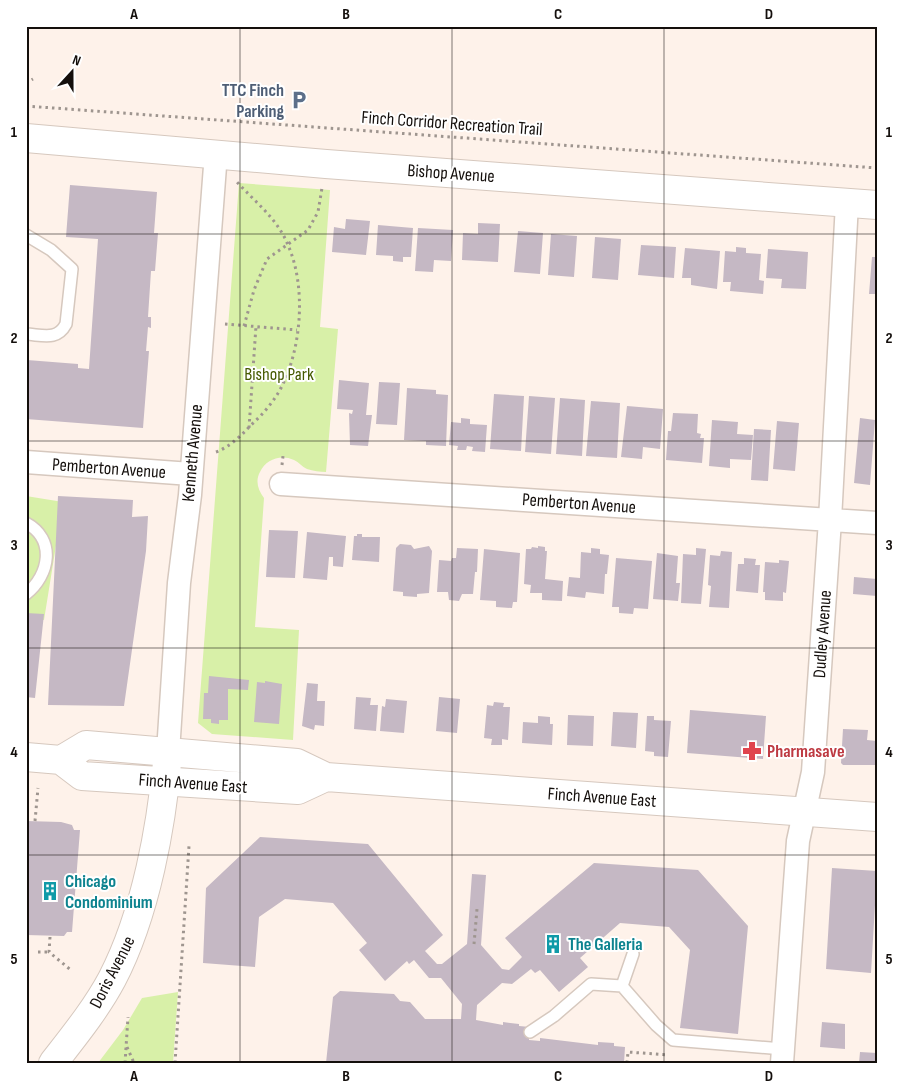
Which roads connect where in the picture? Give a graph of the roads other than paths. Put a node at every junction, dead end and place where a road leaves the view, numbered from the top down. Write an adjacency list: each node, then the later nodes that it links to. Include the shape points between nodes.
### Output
1 (26, 138): 2 (street, Bishop Avenue)
2 (216, 153): 3 (street, Bishop Avenue); 8 (street, Kenneth Avenue)
3 (847, 203): 4 (street, Bishop Avenue); 10 (street, Dudley Avenue)
4 (877, 205)
5 (26, 235): 6 (lane, via 51,250 72,269 66,324 62,332 55,336)
6 (26, 334)
7 (26, 462): 8 (street, Pemberton Avenue)
8 (191, 474): 14 (street, Kenneth Avenue, via 179,583)
9 (281, 484): 10 (street, Pemberton Avenue)
10 (830, 520): 12 (street, Pemberton Avenue); 19 (street, Dudley Avenue, via 813,772)
11 (26, 522): 13 (lane, via 40,532 47,552 44,572 37,586)
12 (877, 524)
13 (26, 594)
14 (168, 752): 16 (street, Finch Avenue East, via 86,745); 17 (street, Finch Avenue East, via 297,763); 18 (street, Doris Avenue)
15 (26, 757): 16 (street)
16 (61, 760): 18 (street, Finch Avenue East, via 82,776)
17 (326, 776): 18 (street, Finch Avenue East, via 298,790); 19 (street, Finch Avenue East)
18 (165, 782): 25 (street, Doris Avenue, via 149,870 133,931 112,979)
19 (803, 811): 20 (street, Finch Avenue East); 24 (street, Dudley Avenue, via 797,850)
20 (877, 817)
21 (633, 954): 22 (lane)
22 (622, 986): 23 (lane, via 591,984); 24 (lane, via 673,1040)
23 (530, 1032)
24 (783, 1056)
25 (53, 1063)

